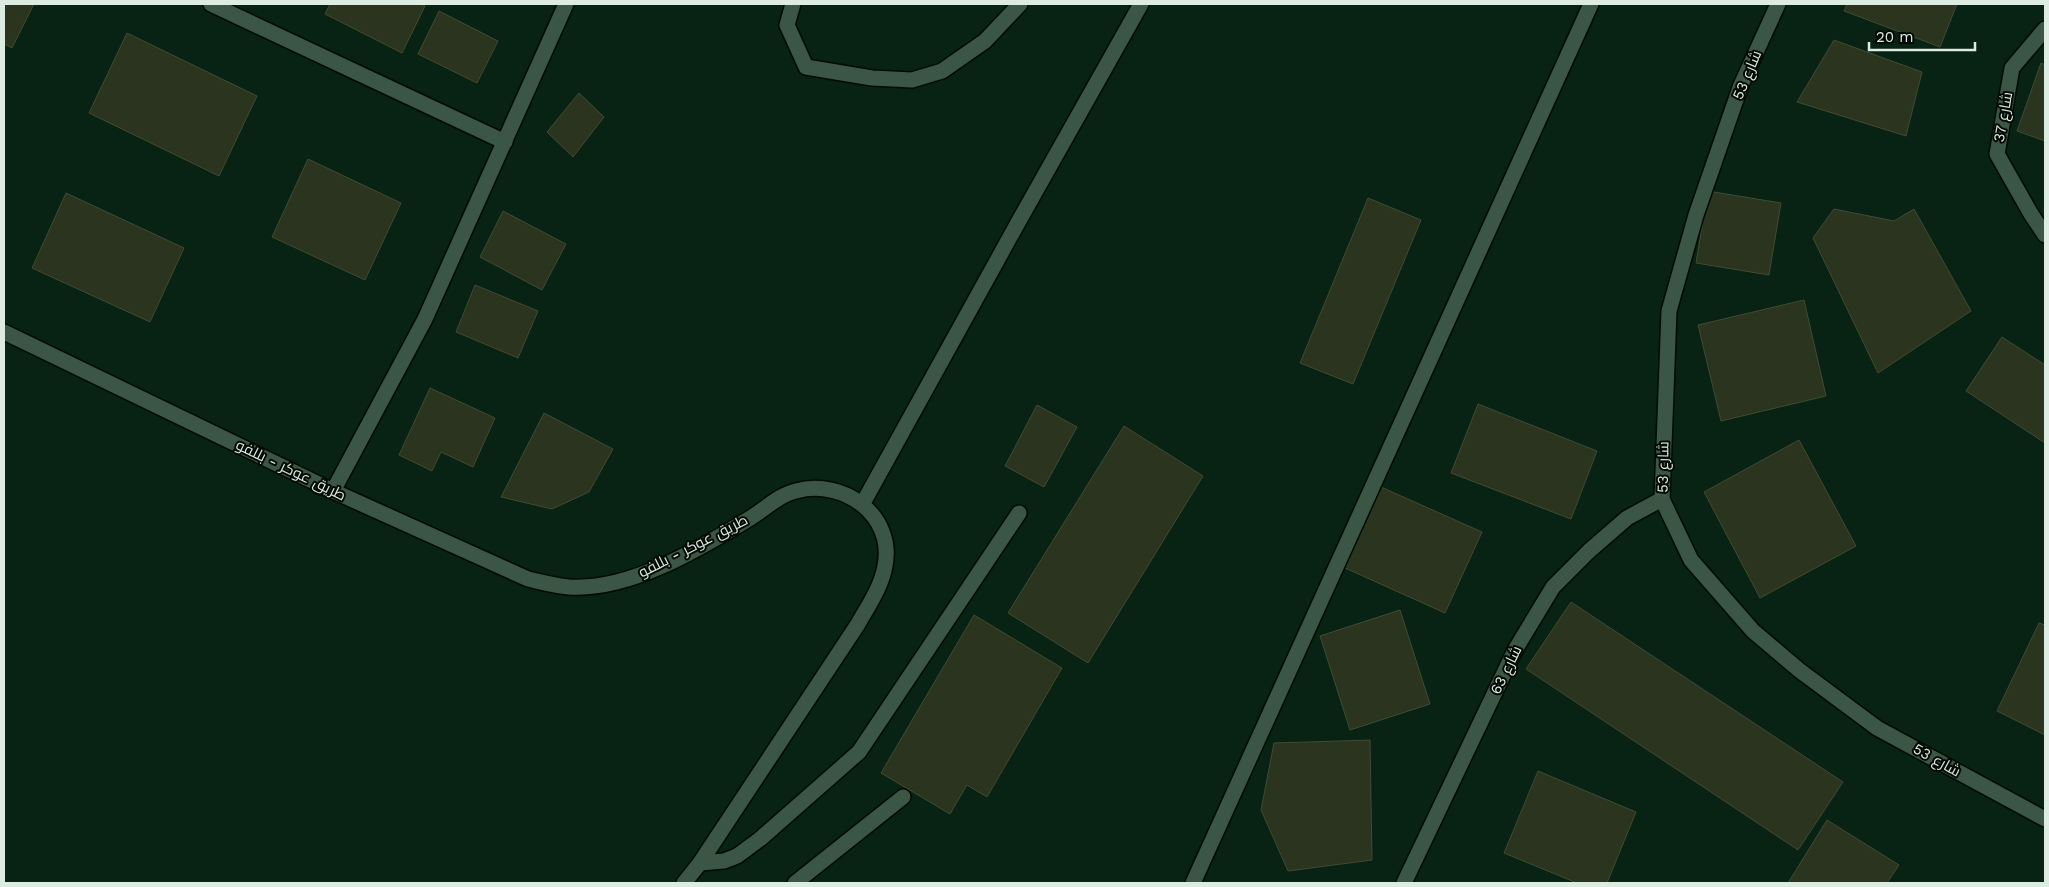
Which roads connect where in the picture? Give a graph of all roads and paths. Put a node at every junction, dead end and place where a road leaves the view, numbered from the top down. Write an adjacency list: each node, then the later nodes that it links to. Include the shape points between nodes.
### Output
1 (211, 4): 9 (street)
2 (566, 4): 9 (street)
3 (793, 4): 4 (street, via 787,25 806,67 872,78 912,80 942,71 985,42)
4 (1020, 4)
5 (1141, 4): 14 (street)
6 (1591, 4): 21 (street)
7 (1778, 4): 13 (street, شارع 53, via 1741,85 1696,215 1669,311)
8 (2045, 29): 10 (street, شارع 37, via 2012,68 1997,154)
9 (505, 142): 12 (street, via 425,319)
10 (2045, 235)
11 (4, 332): 12 (street, طريق عوكر - بللفو)
12 (333, 491): 14 (street, طريق عوكر - بللفو, via 528,579 570,587 606,584 657,568 796,491 825,488)
13 (1662, 498): 17 (street, شارع 53, via 1691,560 1753,631 1799,670 1877,728); 22 (street, شارع 63, via 1627,518 1553,587 1515,650)
14 (863, 503): 18 (street, طريق عوكر - بللفو, via 878,524 887,547 879,588)
15 (1019, 513): 18 (street, via 859,752 737,856)
16 (903, 797): 20 (street)
17 (2045, 819)
18 (700, 863): 19 (street, طريق عوكر - بللفو)
19 (684, 883)
20 (795, 883)
21 (1193, 883)
22 (1404, 883)

